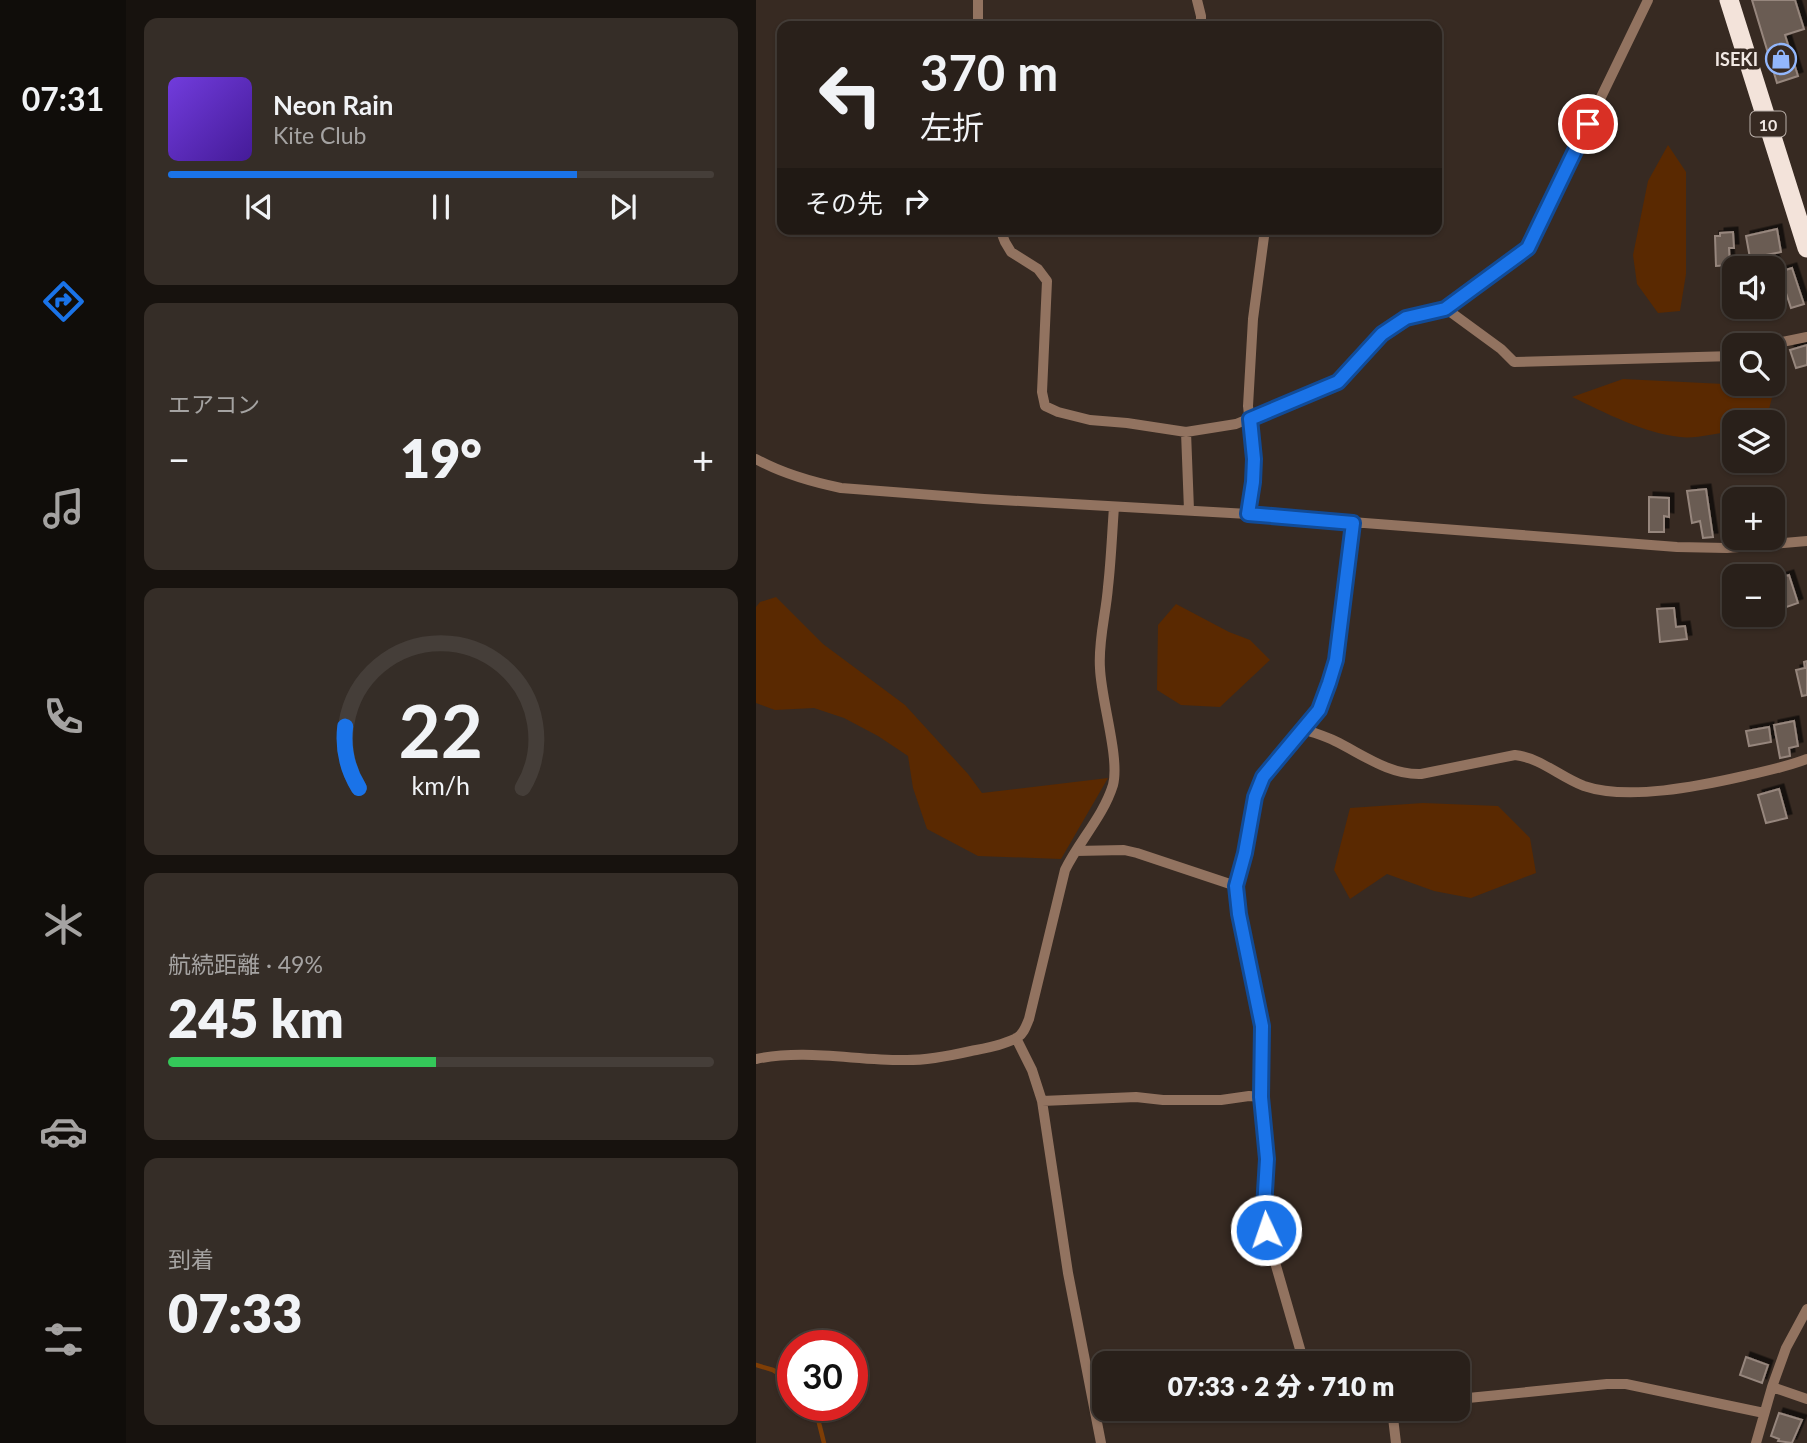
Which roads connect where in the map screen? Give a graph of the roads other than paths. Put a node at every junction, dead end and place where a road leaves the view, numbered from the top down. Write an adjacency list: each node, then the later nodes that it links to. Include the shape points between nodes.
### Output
1 (978, 0): 5 (street)
2 (1197, 0): 6 (street)
3 (1648, 0): 10 (street, via 1528,248)
4 (1729, 0): 9 (highway, 10)
5 (978, 21)
6 (1201, 21)
7 (1002, 235): 15 (street, via 1011,252 1038,269 1047,281 1045,406 1090,420)
8 (1264, 235): 14 (street, via 1253,319)
9 (1807, 247)
10 (1445, 309): 13 (street, via 1514,362); 14 (street, via 1406,318 1382,334 1338,382)
11 (1807, 337): 12 (street)
12 (1785, 342)
13 (1722, 356)
14 (1250, 419): 15 (street); 19 (street, via 1254,459)
15 (1186, 432): 18 (street)
16 (756, 458): 17 (street, via 793,475 841,488)
17 (1114, 507): 18 (street); 24 (street, via 1100,667 1114,782 1106,804)
18 (1189, 510): 19 (street)
19 (1248, 514): 20 (street)
20 (1353, 523): 21 (street, via 1677,547); 22 (street, via 1336,660 1319,710)
21 (1807, 541)
22 (1304, 729): 23 (street, via 1407,775 1515,755 1610,792 1710,783); 25 (street, via 1263,777)
23 (1807, 760)
24 (1076, 851): 25 (street, via 1124,850); 26 (street, via 1065,870 1030,1019)
25 (1236, 886): 28 (street, via 1262,1026)
26 (1016, 1038): 27 (street, via 945,1057 904,1060 796,1055); 29 (street)
27 (756, 1059)
28 (1261, 1097): 29 (street); 31 (street, via 1268,1238)
29 (1042, 1101): 37 (street, via 1068,1273)
30 (1807, 1309): 32 (street)
31 (1301, 1351)
32 (1772, 1387): 34 (street); 35 (street)
33 (1470, 1398): 35 (street, via 1626,1384)
34 (1807, 1399)
35 (1764, 1413): 39 (street)
36 (1393, 1421): 38 (street)
37 (1101, 1443)
38 (1396, 1443)
39 (1756, 1443)

